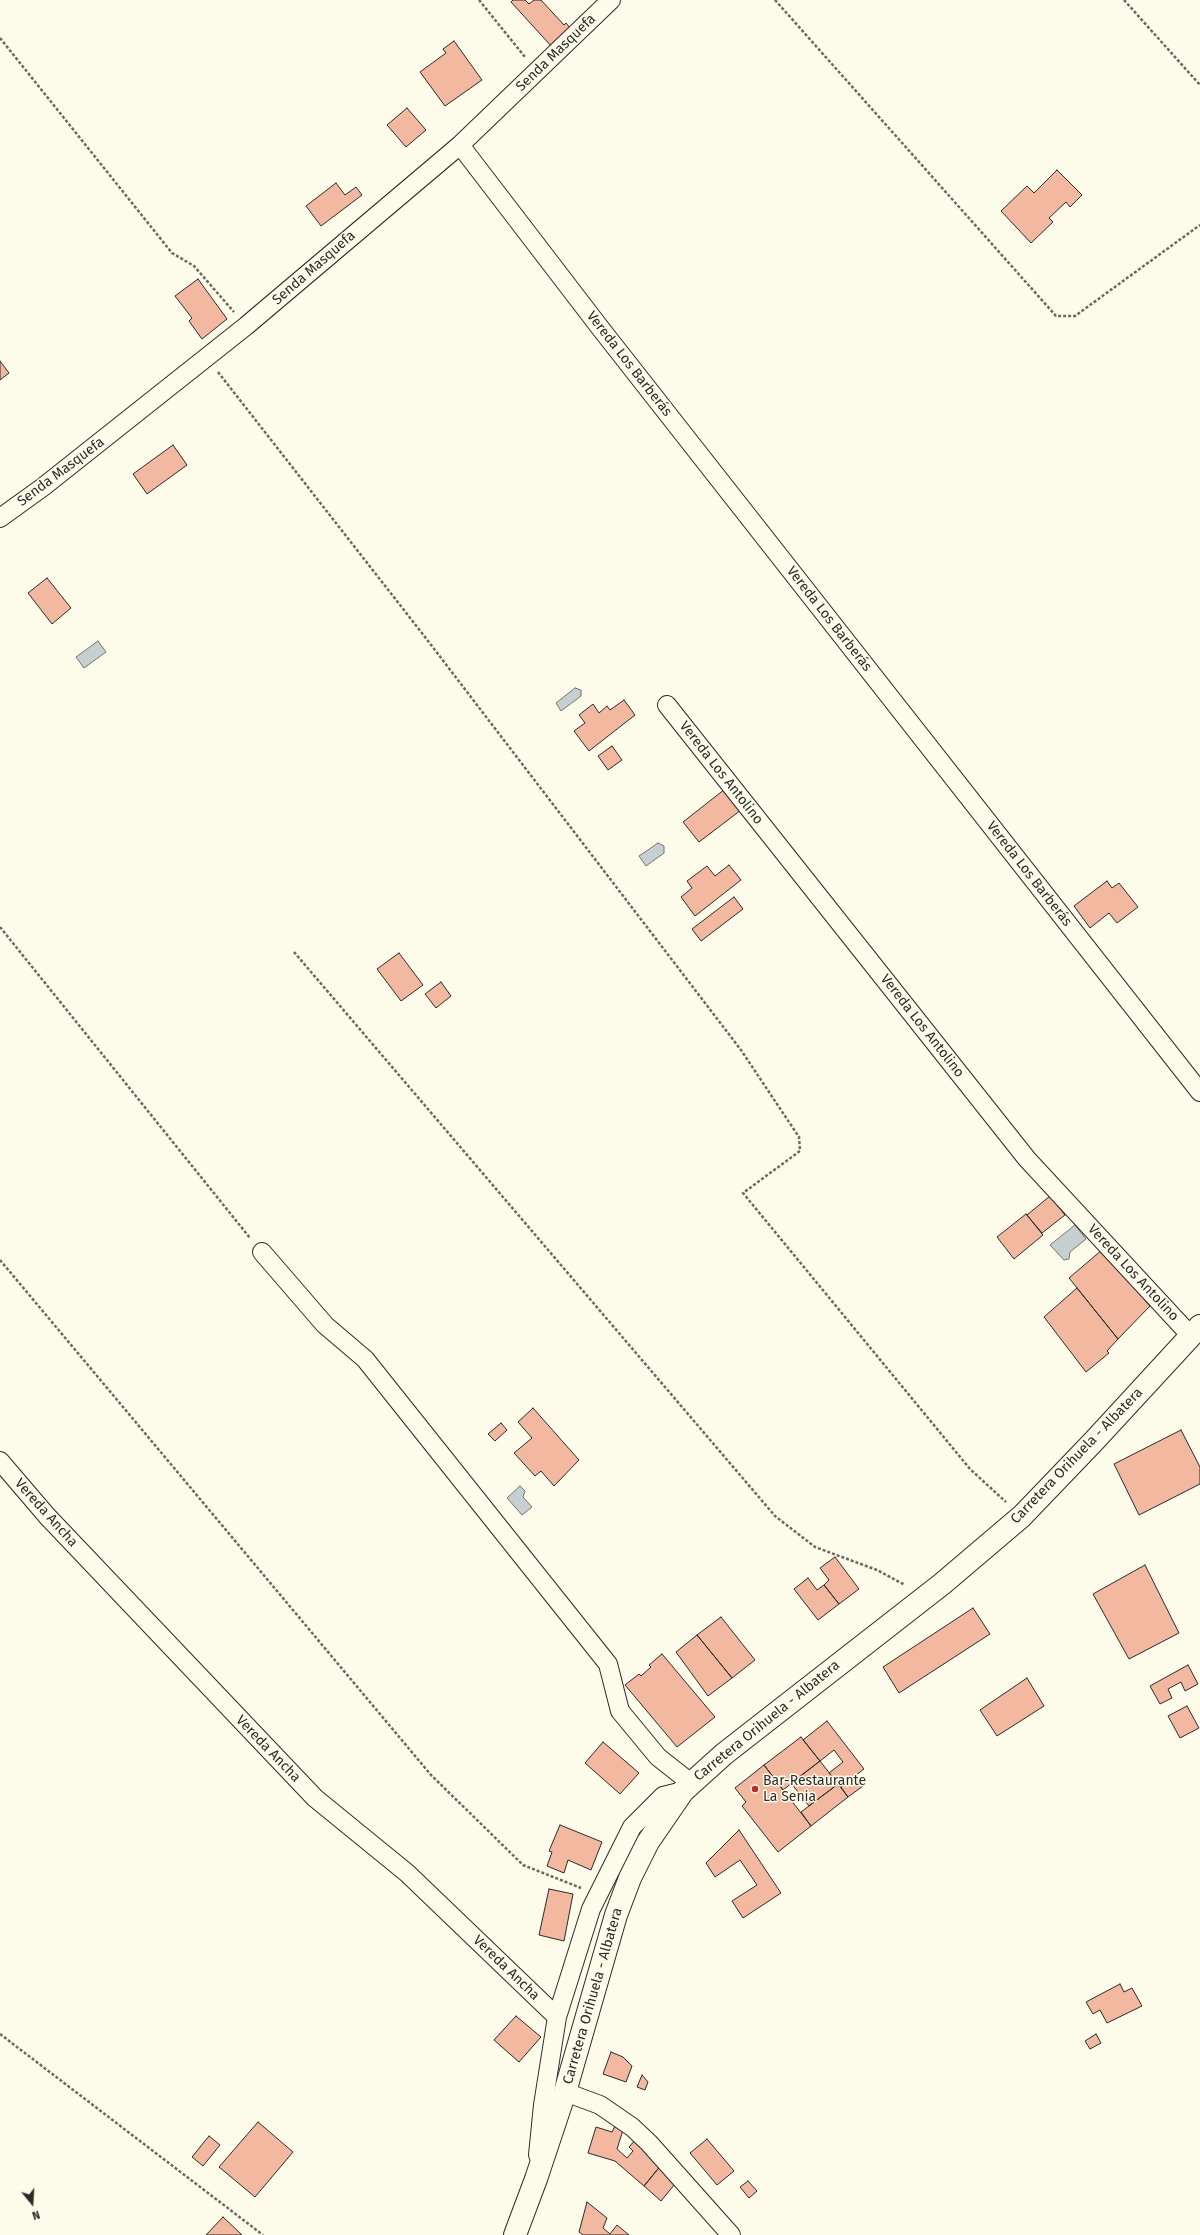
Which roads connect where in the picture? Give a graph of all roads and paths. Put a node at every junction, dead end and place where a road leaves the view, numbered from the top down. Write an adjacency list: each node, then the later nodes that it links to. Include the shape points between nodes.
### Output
1 (479, 0): 6 (path)
2 (611, 0): 6 (street, Senda Masquefa)
3 (776, 0): 9 (path, via 1056,316 1074,316)
4 (1124, 0): 7 (path)
5 (0, 38): 10 (path, via 172,253 194,266)
6 (537, 71): 8 (street, Senda Masquefa)
7 (1200, 85)
8 (460, 145): 10 (street, Senda Masquefa); 16 (street, Vereda Los Barberás, via 601,330)
9 (1200, 224)
10 (246, 326): 11 (street, Senda Masquefa)
11 (208, 359): 12 (street, Senda Masquefa); 21 (path, via 425,636 741,1050 799,1137 800,1151 743,1193 970,1469)
12 (0, 518)
13 (667, 705): 19 (street, Vereda Los Antolino, via 1028,1159)
14 (0, 926): 17 (path)
15 (294, 952): 22 (path, via 775,1516 815,1547 877,1570)
16 (1200, 1092)
17 (262, 1252): 23 (street, via 326,1325 365,1359 608,1664 620,1711)
18 (0, 1260): 24 (path, via 431,1775 523,1865)
19 (1196, 1331): 21 (main road, Carretera Orihuela - Albatera)
20 (0, 1461): 25 (street, Vereda Ancha, via 52,1522 315,1798 407,1873)
21 (1022, 1516): 22 (main road, Carretera Orihuela - Albatera)
22 (925, 1596): 23 (main road, Carretera Orihuela - Albatera, via 724,1754)
23 (687, 1787): 24 (street, via 663,1796 632,1827); 27 (main road, Carretera Orihuela - Albatera, via 648,1842 630,1878 616,1914)
24 (598, 1894): 25 (street)
25 (557, 2017): 28 (street, via 543,2105)
26 (0, 2034): 29 (path)
27 (565, 2092): 28 (main road, Carretera Orihuela - Albatera); 31 (street, via 600,2105 632,2127)
28 (536, 2179): 30 (main road, Carretera Orihuela - Albatera)
29 (264, 2235)
30 (515, 2235)
31 (731, 2235)

